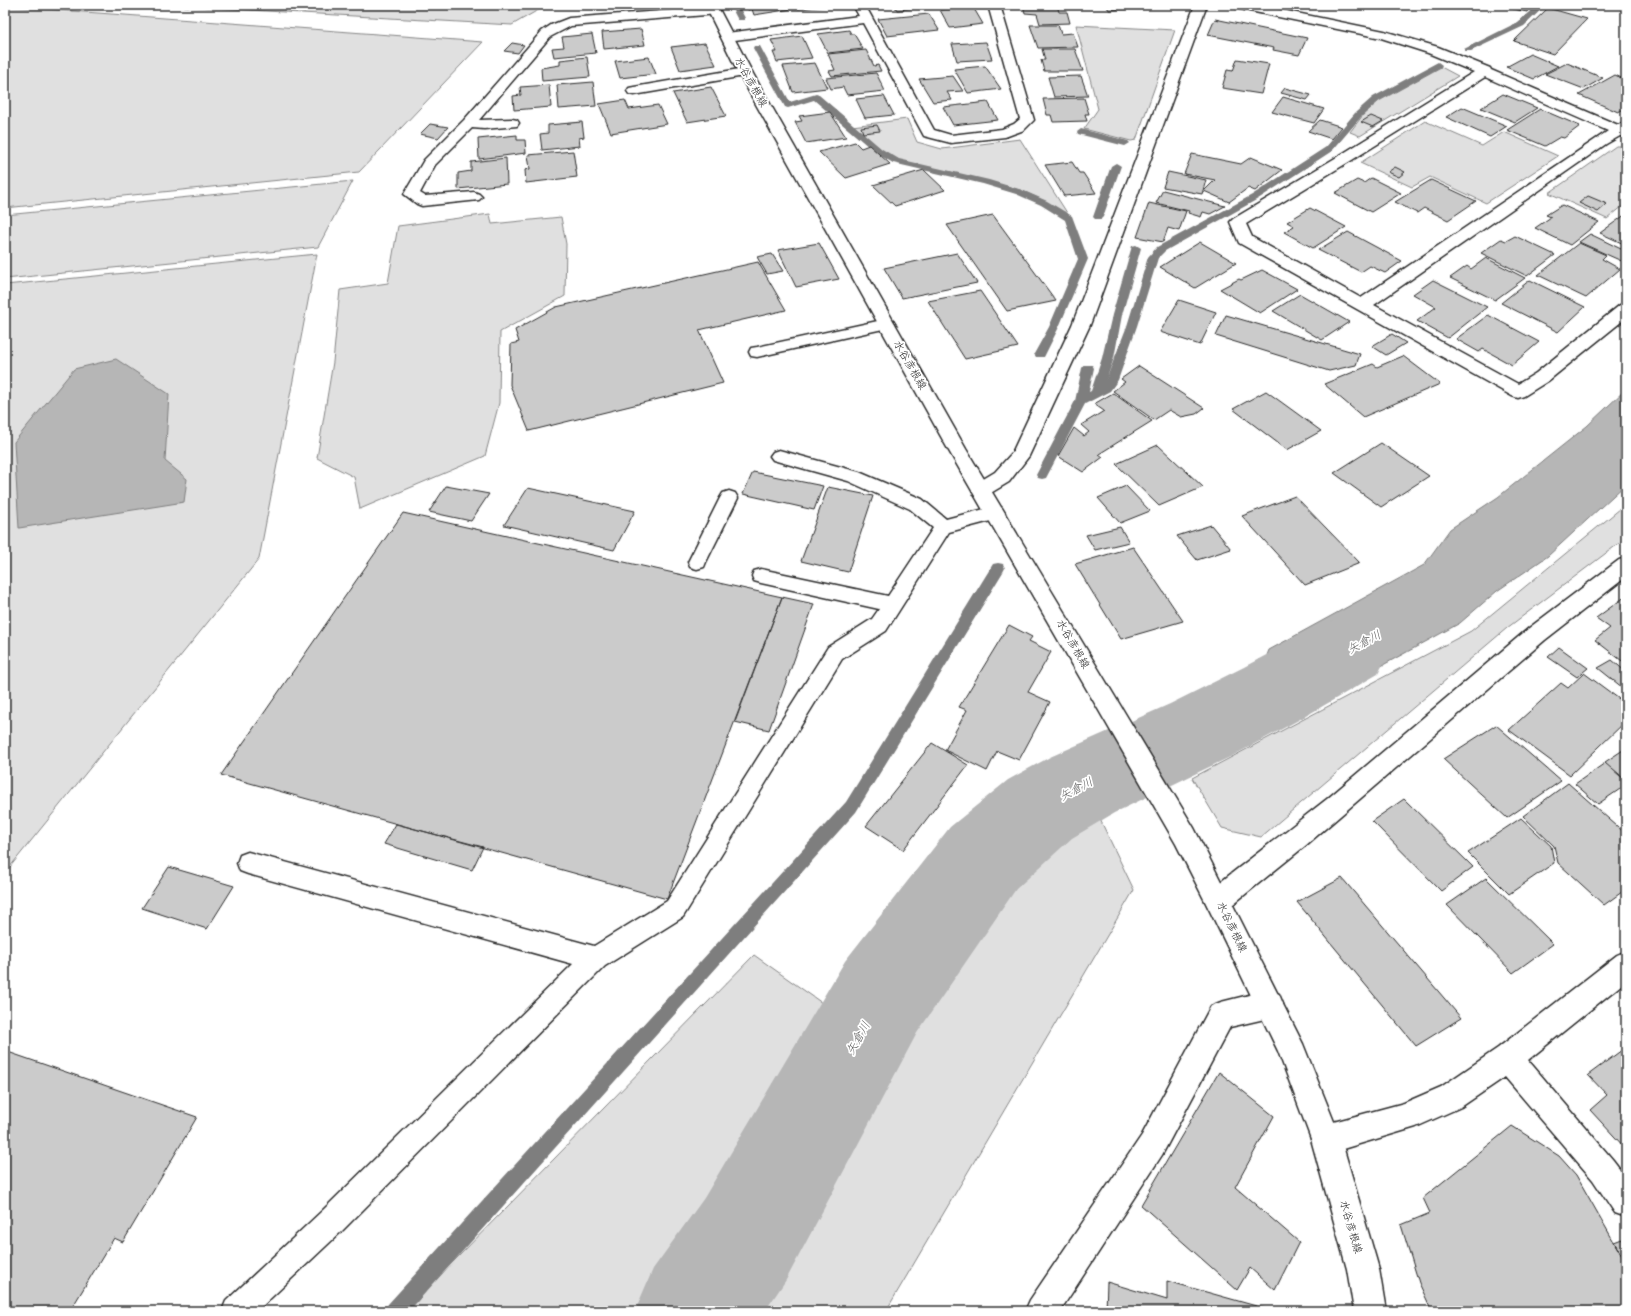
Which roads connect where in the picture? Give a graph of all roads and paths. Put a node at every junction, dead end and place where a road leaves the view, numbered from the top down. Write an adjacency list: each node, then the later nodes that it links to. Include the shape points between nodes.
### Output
1 (859, 5): 6 (street)
2 (994, 5): 6 (street, via 1027,120 1019,128 997,134 951,139 929,133)
3 (1201, 5): 20 (street, via 1081,325 1020,456 1002,477)
4 (1240, 5): 8 (street, via 1384,35 1434,50)
5 (714, 8): 7 (street, 水谷彦根線); 11 (street, via 569,22 555,28 546,34)
6 (866, 19): 7 (street)
7 (727, 37): 9 (street, 水谷彦根線)
8 (1485, 71): 13 (street); 15 (street, via 1238,222 1245,240)
9 (745, 72): 10 (street); 17 (street, 水谷彦根線)
10 (634, 91)
11 (469, 123): 12 (street); 14 (street, via 429,163 412,194 422,202)
12 (512, 123)
13 (1624, 130): 15 (street, via 1595,145)
14 (474, 197)
15 (1362, 305): 16 (street, via 1518,392 1542,377)
16 (1626, 309)
17 (887, 324): 18 (lane); 20 (street, 水谷彦根線)
18 (757, 352)
19 (779, 456): 23 (lane, via 853,476 916,504)
20 (982, 489): 22 (street, 水谷彦根線)
21 (729, 498): 24 (lane)
22 (996, 513): 23 (lane); 29 (street, 水谷彦根線, via 1185,836)
23 (943, 527): 27 (lane)
24 (697, 562)
25 (1626, 566): 29 (street, via 1526,642 1376,773)
26 (762, 576): 27 (lane)
27 (893, 605): 30 (lane, via 879,625 835,653 675,909)
28 (248, 863): 30 (lane)
29 (1218, 900): 32 (street, 水谷彦根線)
30 (596, 958): 36 (lane, via 333,1220)
31 (1626, 964): 33 (street)
32 (1269, 1004): 34 (street, 水谷彦根線, via 1289,1044); 37 (street, via 1221,1016 1152,1145)
33 (1508, 1058): 34 (street, via 1451,1097 1406,1117); 35 (street, via 1603,1170)
34 (1326, 1139): 38 (street, 水谷彦根線, via 1363,1269)
35 (1626, 1202)
36 (236, 1311)
37 (1041, 1311)
38 (1370, 1311)

